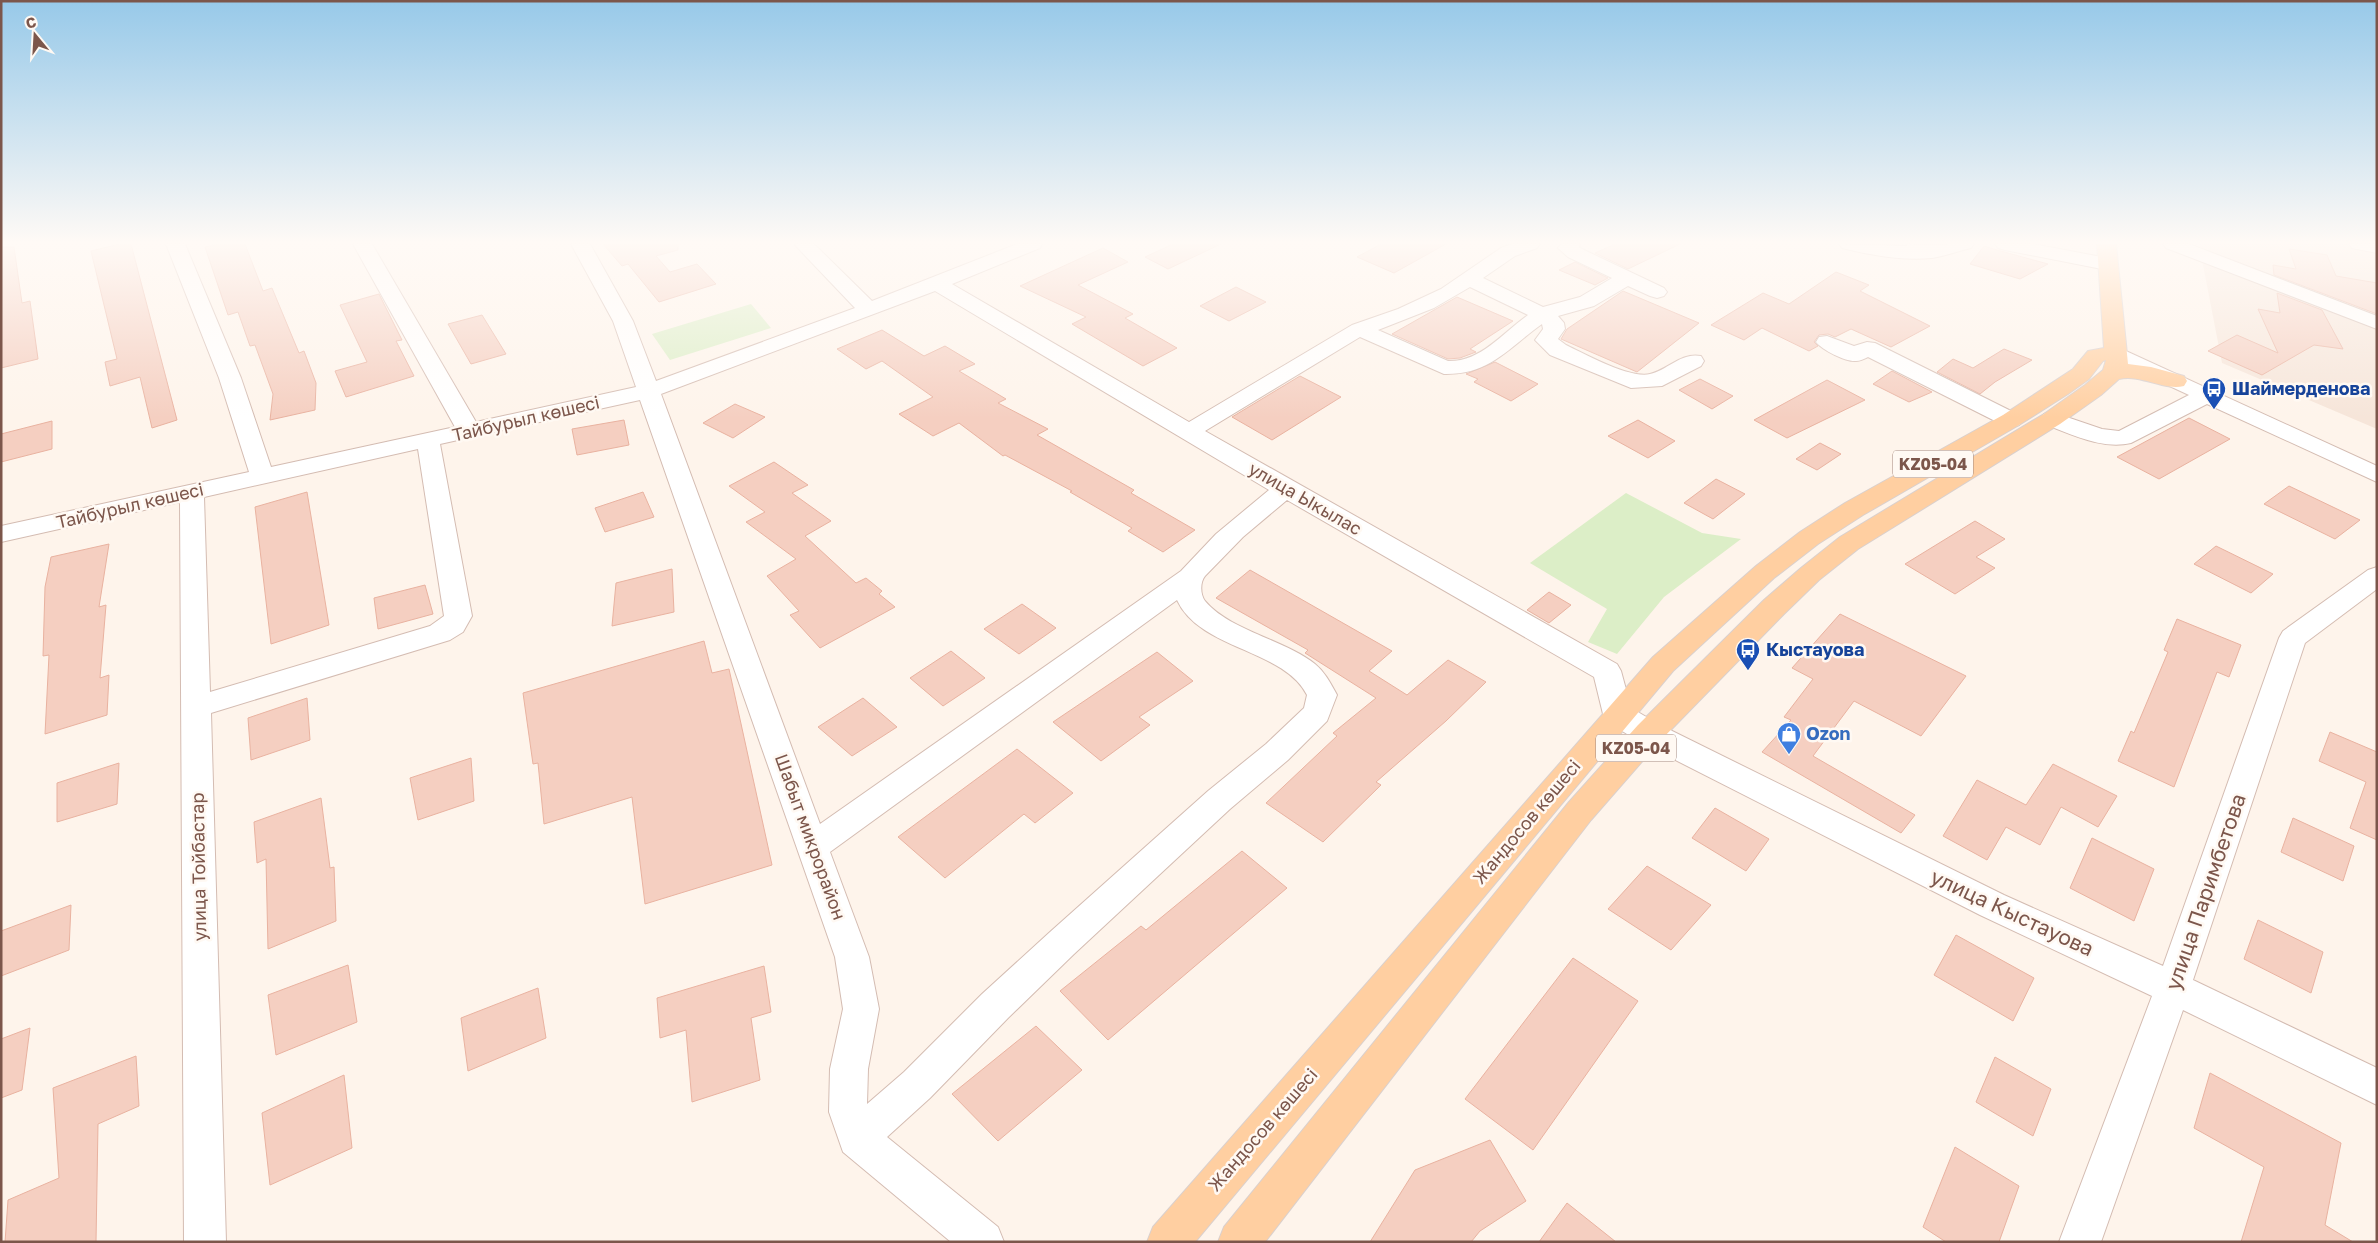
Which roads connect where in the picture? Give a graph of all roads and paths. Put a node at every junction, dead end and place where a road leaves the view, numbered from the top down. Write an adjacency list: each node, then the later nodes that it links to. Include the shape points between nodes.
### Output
1 (199, 302): 28 (street, via 230,378)
2 (395, 302): 24 (street)
3 (612, 302): 20 (street, Шабыт микрорайон, via 623,321)
4 (861, 302): 12 (street)
5 (889, 302): 12 (street, Тайбурыл көшесі)
6 (968, 302): 25 (street, улица Ыкылас)
7 (1429, 302): 15 (street)
8 (1516, 302): 13 (street)
9 (1584, 302): 13 (street)
10 (2109, 302): 18 (main road)
11 (2323, 302): 14 (street)
12 (869, 310): 20 (street, Тайбурыл көшесі)
13 (1543, 315): 15 (street, via 1485,360 1454,368 1444,367); 17 (street, via 1554,323 1554,329 1546,340 1558,350 1631,381 1654,382)
14 (2377, 323)
15 (1360, 329): 25 (street)
16 (1827, 342): 23 (street, via 1855,355 1867,348)
17 (1693, 361)
18 (2113, 363): 19 (main road, via 2119,371 2142,372); 22 (main road, Жандосов көшесі / KZ05-04); 23 (main road, Жандосов көшесі / KZ05-04, via 2096,356 2060,390)
19 (2176, 381): 21 (street)
20 (649, 391): 24 (street, Тайбурыл көшесі); 37 (street, Шабыт микрорайон)
21 (2206, 395): 22 (street, via 2123,438 2111,439); 27 (street)
22 (2052, 419): 36 (main road, Жандосов көшесі / KZ05-04, via 1849,543 1774,607)
23 (2011, 420): 35 (main road, Жандосов көшесі / KZ05-04, via 1809,538 1765,572 1663,664)
24 (470, 432): 26 (street, Тайбурыл көшесі)
25 (1188, 432): 29 (street, улица Ыкылас)
26 (428, 441): 28 (street, Тайбурыл көшесі); 34 (street, via 458,616 453,625 440,633)
27 (2377, 475)
28 (262, 476): 30 (street, Тайбурыл көшесі)
29 (1286, 489): 33 (street, via 1248,519); 35 (street, улица Ыкылас, via 1606,671)
30 (192, 492): 31 (street, Тайбурыл көшесі); 34 (street, улица Тойбастар)
31 (1, 534)
32 (2377, 576): 38 (street, улица Паримбетова, via 2293,638)
33 (1190, 577): 37 (street); 40 (street, via 1189,592 1193,605 1217,624 1276,654 1312,678 1322,695 1317,713 995,1006 917,1085)
34 (196, 708): 42 (street, улица Тойбастар)
35 (1618, 714): 36 (street); 41 (main road, Жандосов көшесі / KZ05-04)
36 (1649, 733): 38 (street, улица Кыстауова, via 1992,905); 44 (main road, Жандосов көшесі / KZ05-04, via 1580,811)
37 (814, 846): 40 (street, Шабыт микрорайон, via 852,957 861,1009 849,1069 848,1112)
38 (2173, 988): 39 (street, улица Кыстауова); 45 (street, улица Паримбетова)
39 (2377, 1087)
40 (857, 1138): 43 (street)
41 (1171, 1241)
42 (205, 1242)
43 (983, 1242)
44 (1239, 1242)
45 (2080, 1242)

